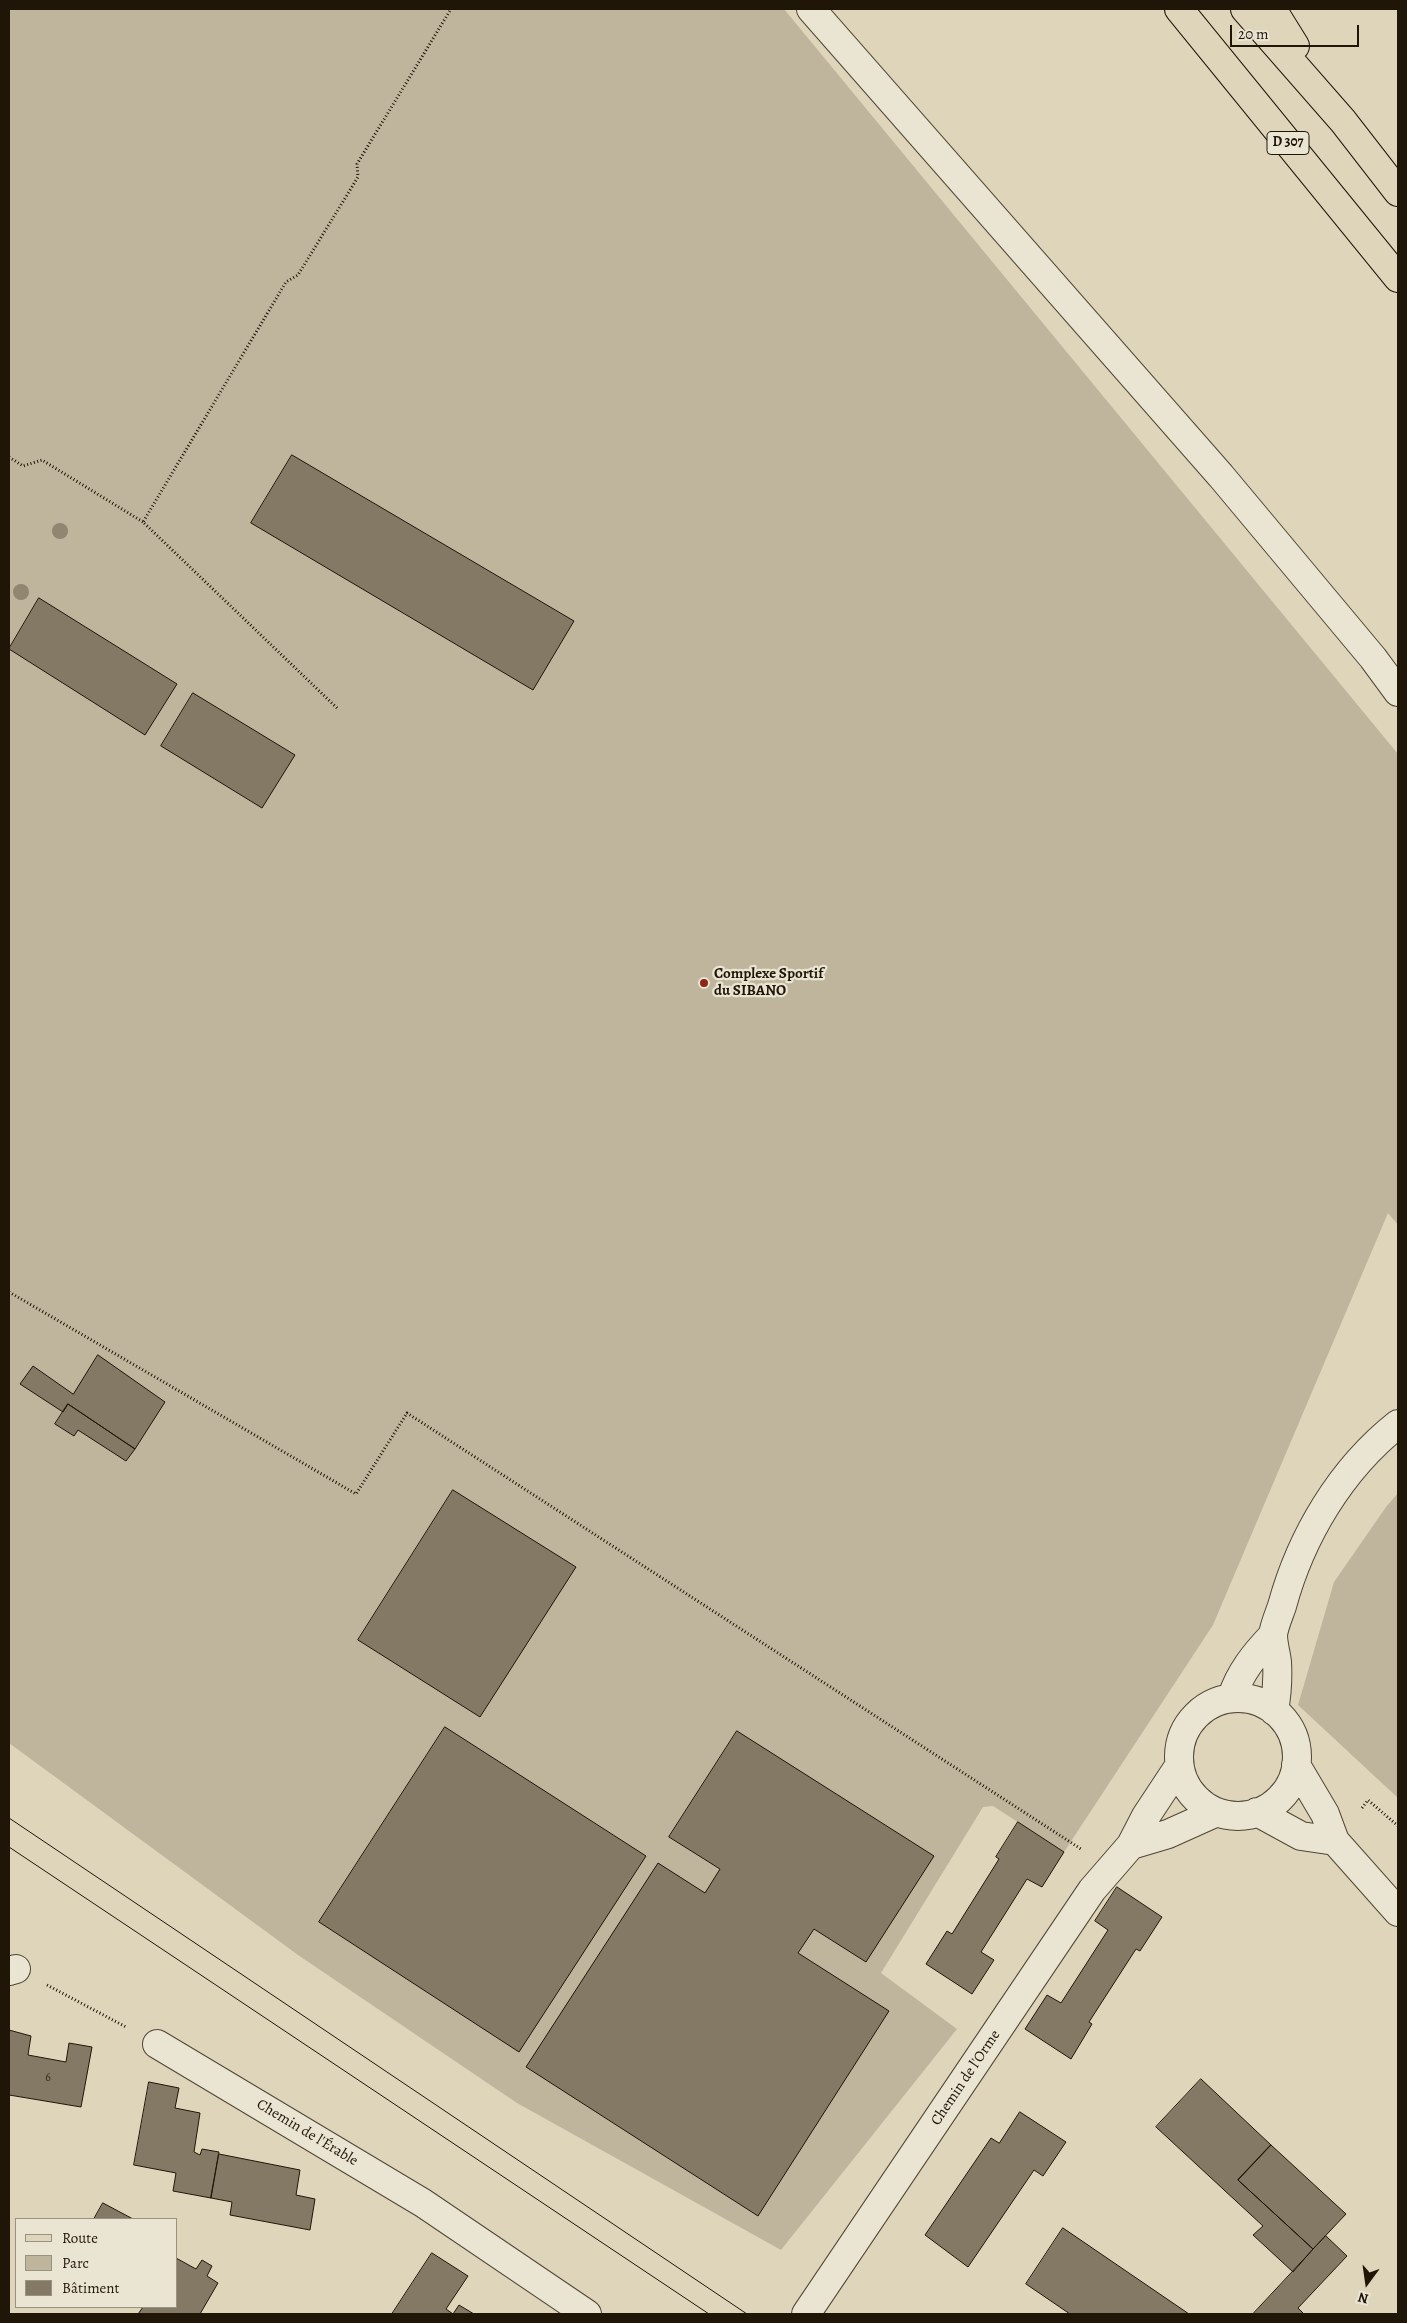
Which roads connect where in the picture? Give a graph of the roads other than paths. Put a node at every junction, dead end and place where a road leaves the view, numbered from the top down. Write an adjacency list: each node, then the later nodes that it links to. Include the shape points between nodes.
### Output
1 (812, 9): 8 (street, via 1221,476)
2 (1178, 9): 7 (main road, D 307)
3 (1245, 9): 5 (main road)
4 (1272, 9): 5 (main road)
5 (1343, 120): 6 (main road)
6 (1398, 192)
7 (1398, 278)
8 (1398, 692)
9 (1398, 1424): 10 (street, via 1370,1447 1321,1513 1286,1590)
10 (1273, 1635): 11 (street, via 1238,1680); 12 (street, via 1278,1690)
11 (1232, 1697): 12 (street, via 1261,1703); 14 (street, via 1199,1712 1186,1727 1179,1746)
12 (1274, 1711): 13 (street, via 1288,1726 1296,1745)
13 (1296, 1765): 16 (street, via 1283,1794); 17 (street, via 1325,1814)
14 (1179, 1766): 15 (street, via 1192,1794); 18 (street, Chemin de l'Orme)
15 (1217, 1812): 16 (street, via 1237,1816); 18 (street, via 1168,1834)
16 (1257, 1812): 17 (street, via 1302,1836)
17 (1335, 1841): 19 (street)
18 (1131, 1845): 22 (street, Chemin de l'Orme, via 1092,1890)
19 (1398, 1912)
20 (157, 2044): 21 (street, Chemin de l'Érable, via 422,2203)
21 (587, 2314)
22 (806, 2314)

